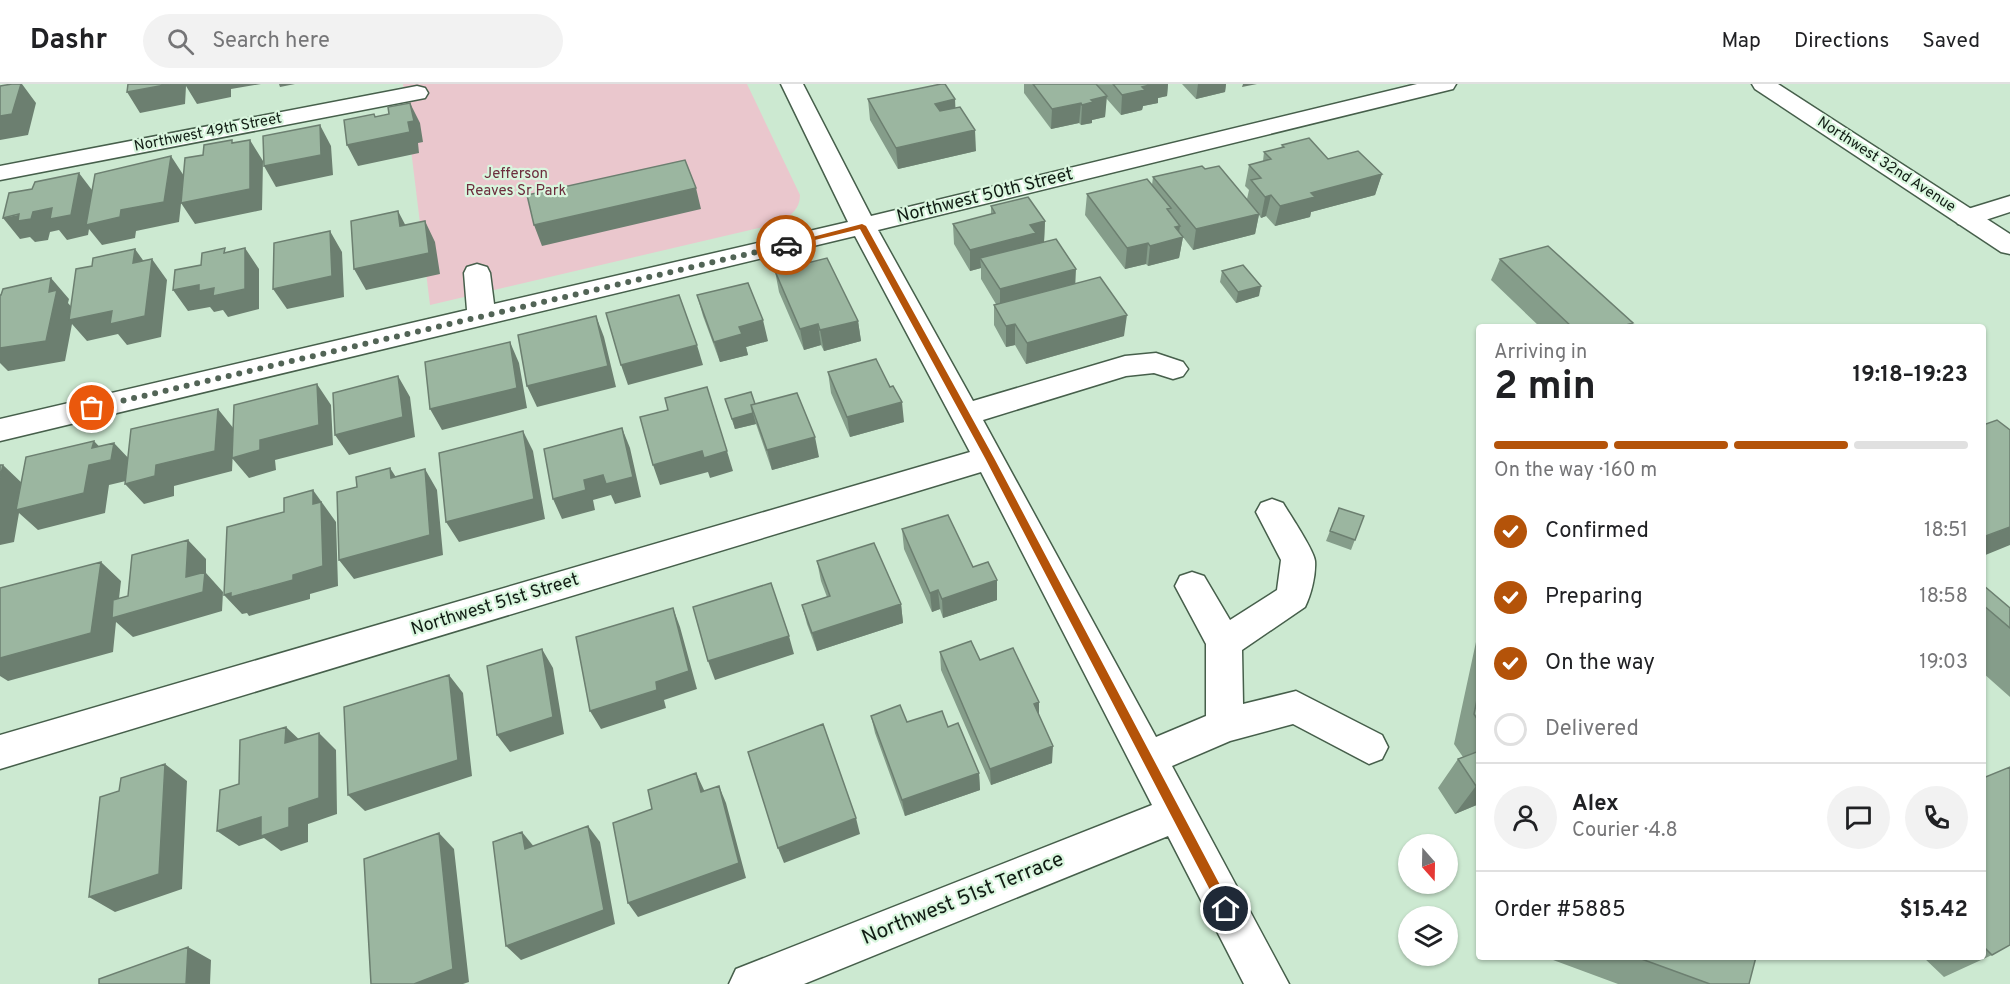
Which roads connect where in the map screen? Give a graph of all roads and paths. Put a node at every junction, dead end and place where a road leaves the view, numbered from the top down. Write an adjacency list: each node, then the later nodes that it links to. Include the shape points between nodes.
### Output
1 (792, 84): 8 (street)
2 (1444, 84): 8 (street, Northwest 50th Street)
3 (1763, 84): 7 (street, Northwest 32nd Avenue)
4 (417, 93): 5 (street, Northwest 49th Street)
5 (0, 172)
6 (2010, 204): 7 (street)
7 (1967, 218): 9 (street, Northwest 32nd Avenue)
8 (862, 226): 11 (street, Northwest 50th Street); 13 (street)
9 (2010, 246)
10 (477, 273): 11 (street)
11 (481, 316): 14 (street, Northwest 50th Street)
12 (1173, 369): 13 (street, via 1156,363 1125,366)
13 (966, 414): 15 (street)
14 (0, 430)
15 (990, 458): 21 (street, Northwest 51st Street); 22 (street)
16 (1272, 512): 18 (street, via 1298,560 1293,597)
17 (1192, 586): 18 (street)
18 (1224, 644): 19 (street)
19 (1225, 726): 20 (street, via 1296,707); 22 (street)
20 (1369, 747)
21 (0, 752)
22 (1147, 759): 23 (street)
23 (1176, 814): 24 (street, Northwest 51st Terrace); 25 (street)
24 (751, 984)
25 (1267, 984)

